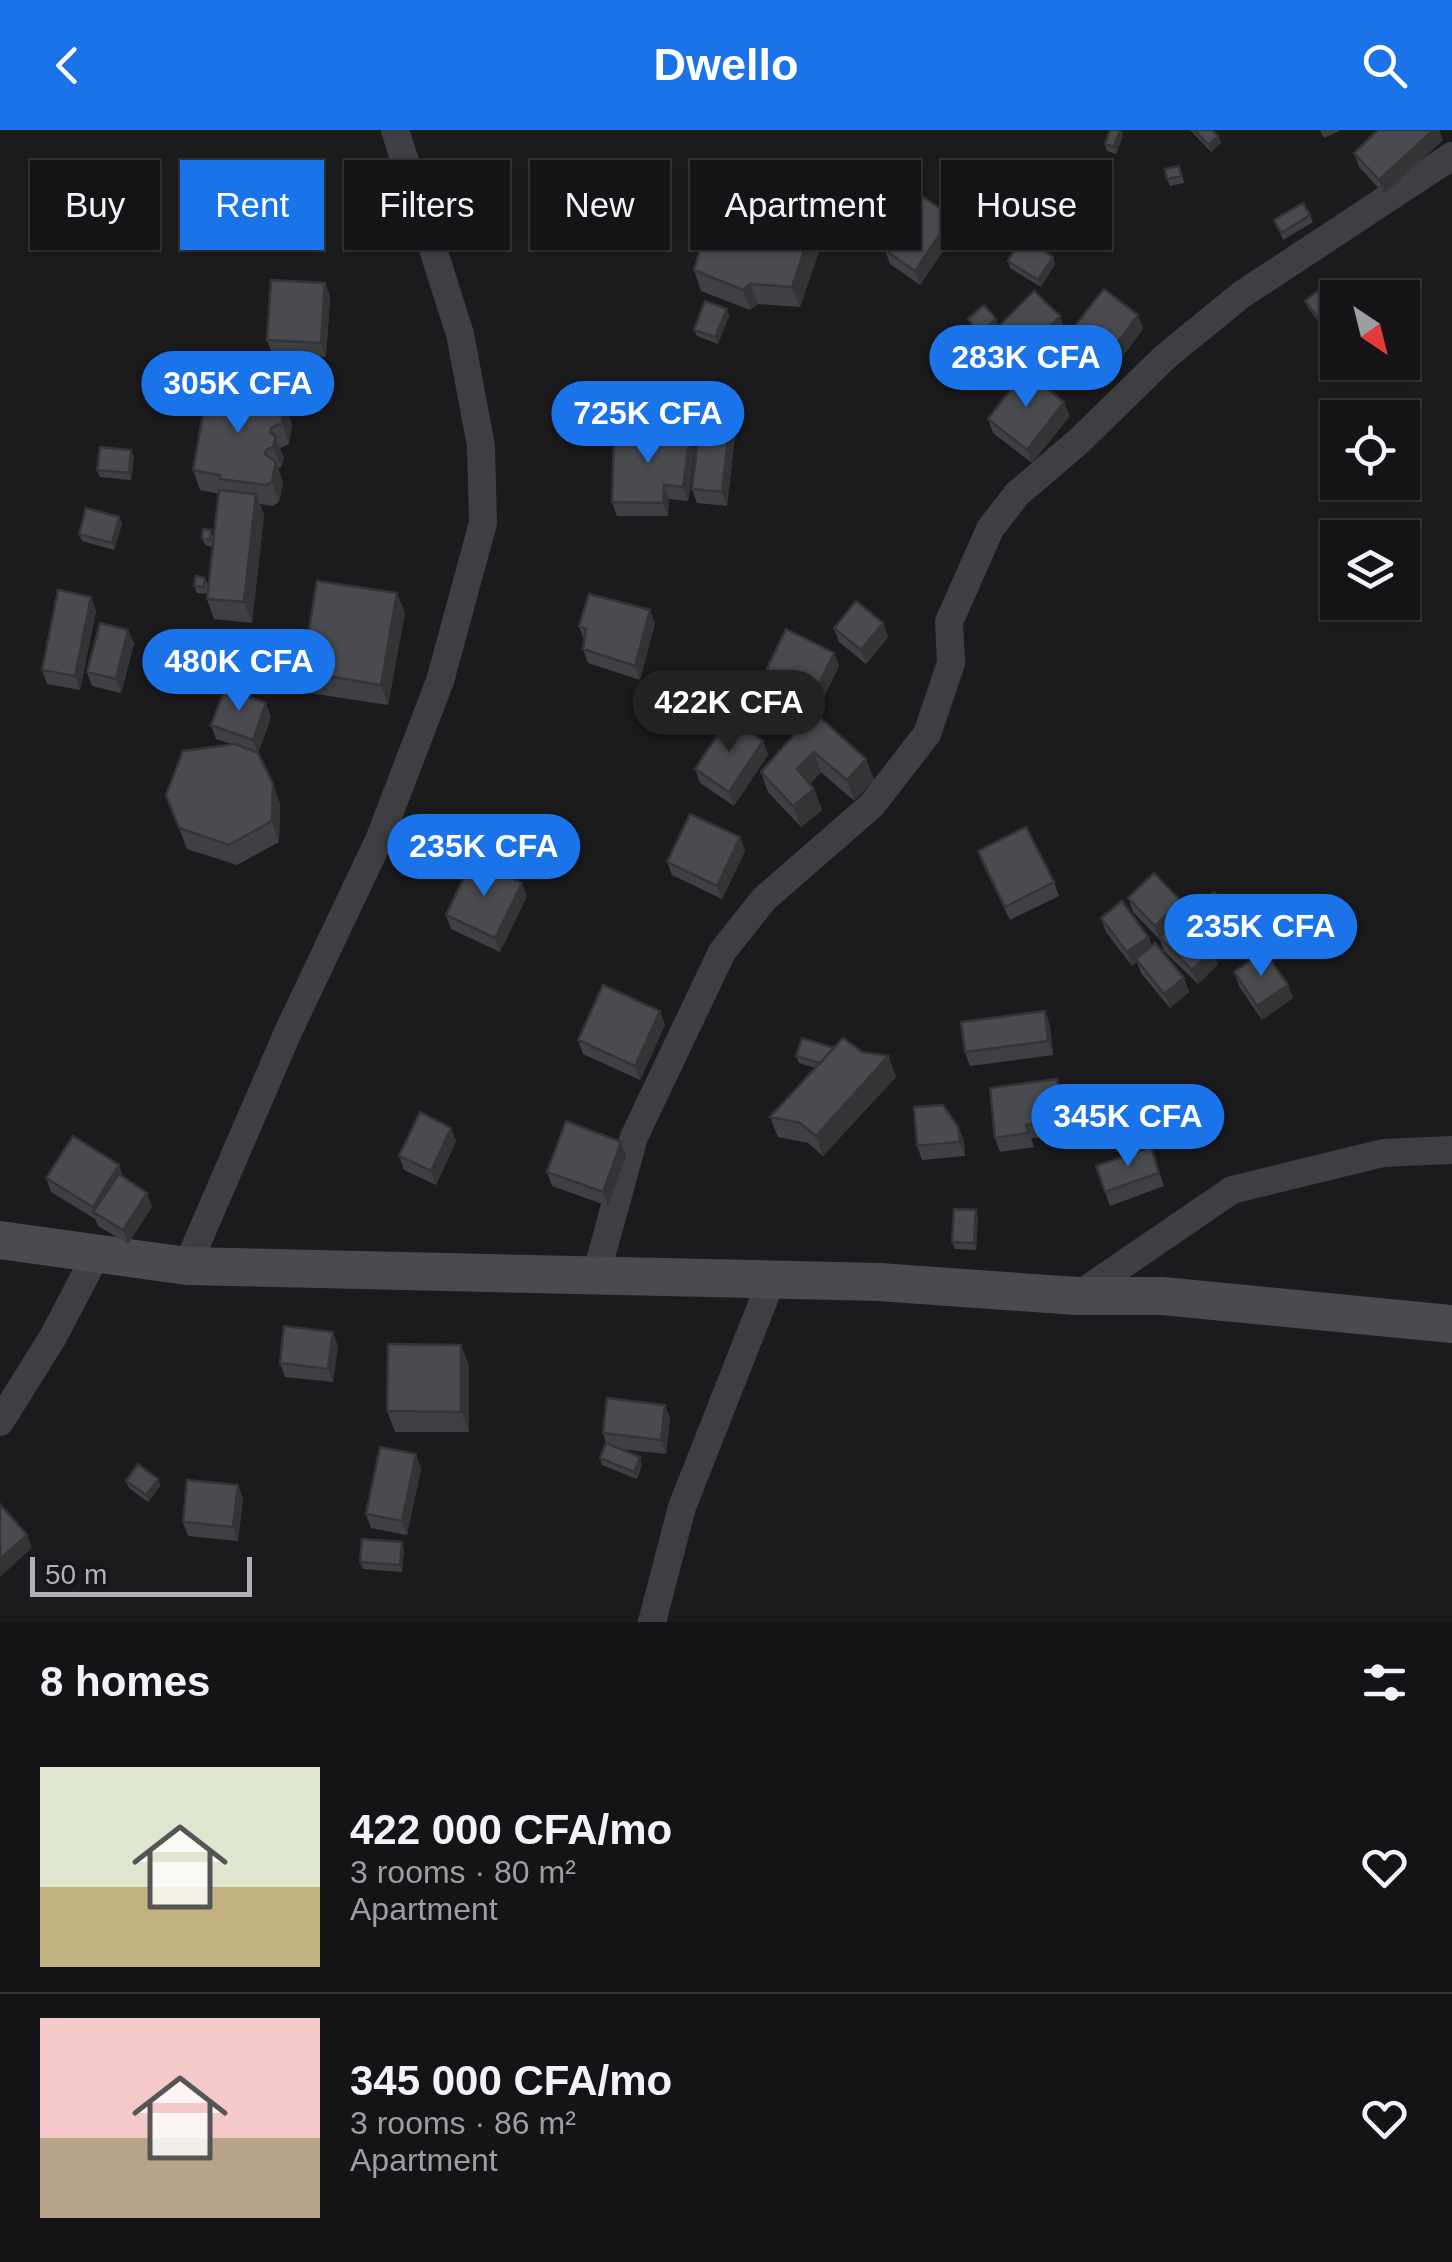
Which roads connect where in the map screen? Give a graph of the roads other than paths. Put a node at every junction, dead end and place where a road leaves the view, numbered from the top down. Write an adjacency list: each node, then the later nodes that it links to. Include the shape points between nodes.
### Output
1 (395, 130): 6 (street, via 460,334 481,446 483,523 440,681 379,840)
2 (1452, 156): 7 (street, via 1241,295 1180,344 1017,494 990,529 949,622 951,663 928,734 872,805 764,899 722,952 634,1138)
3 (1452, 1150): 9 (street, via 1382,1153 1232,1190)
4 (0, 1240): 5 (street)
5 (98, 1254): 6 (street); 11 (street)
6 (186, 1266): 7 (street)
7 (596, 1275): 8 (street)
8 (772, 1279): 9 (street); 12 (street, via 682,1508)
9 (1077, 1296): 10 (street, via 1162,1296)
10 (1452, 1324)
11 (0, 1422)
12 (652, 1622)

